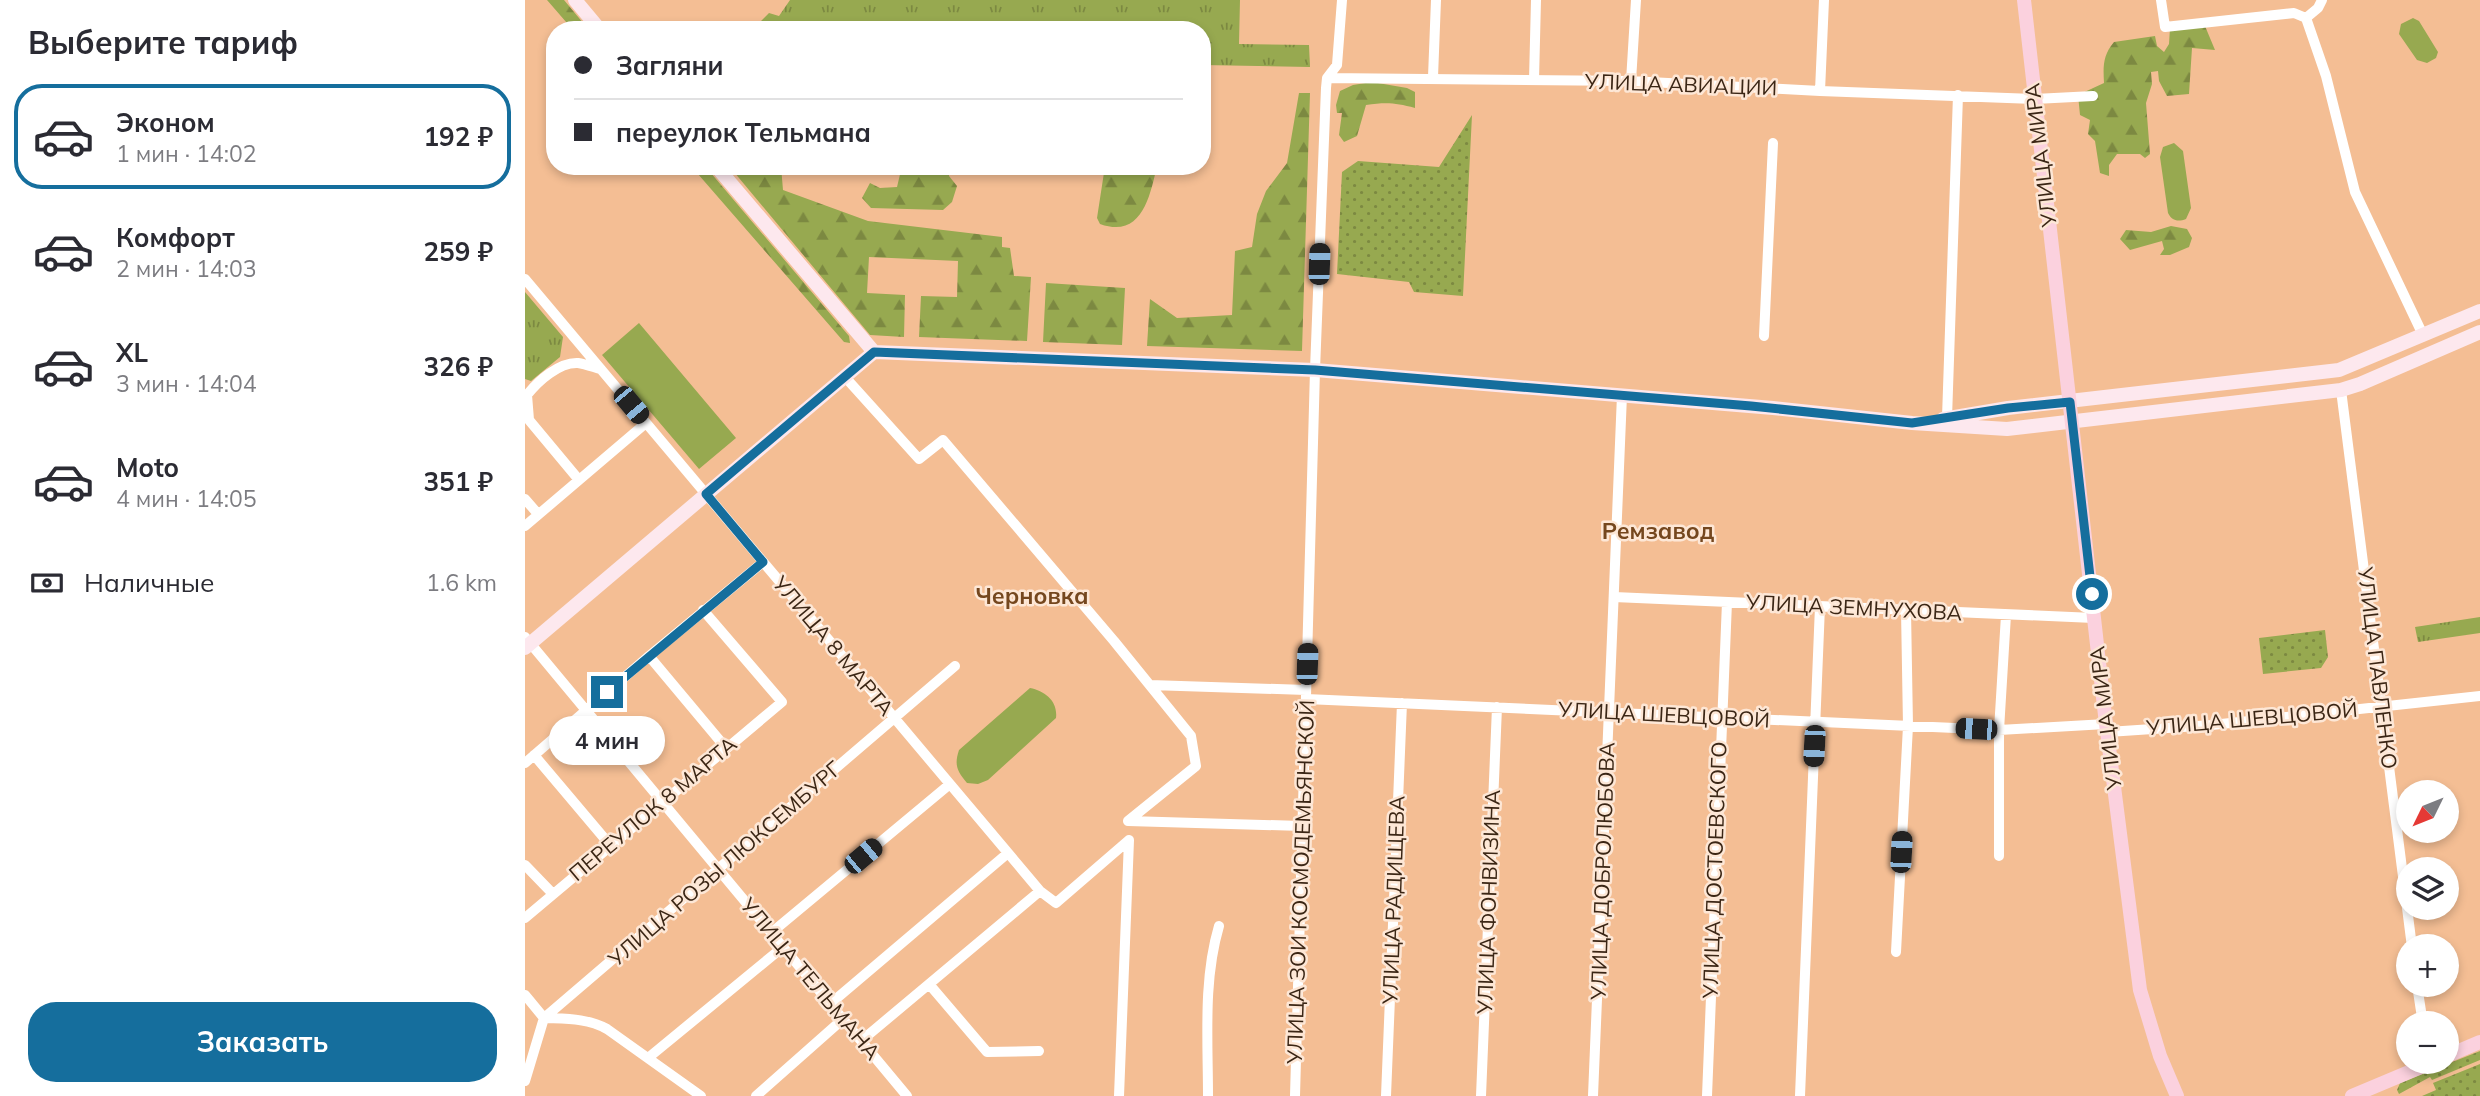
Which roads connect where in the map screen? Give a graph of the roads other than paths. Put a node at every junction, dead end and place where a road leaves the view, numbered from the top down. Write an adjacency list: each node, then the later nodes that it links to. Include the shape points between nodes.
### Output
1 (575, 0): 11 (main road)
2 (1342, 0): 13 (street, УЛИЦА ЗОИ КОСМОДЕМЬЯНСКОЙ, via 1337,65)
3 (1436, 0): 12 (street)
4 (1536, 0): 14 (street)
5 (1636, 0): 15 (street)
6 (1824, 0): 16 (street)
7 (2024, 0): 19 (main road, УЛИЦА МИРА)
8 (2161, 0): 10 (street, via 2165,27 2294,13)
9 (2322, 0): 10 (street)
10 (2307, 18): 25 (street, via 2355,192)
11 (592, 21)
12 (1433, 77): 13 (street, УЛИЦА АВИАЦИИ); 14 (street, УЛИЦА АВИАЦИИ)
13 (1327, 78): 30 (street, УЛИЦА ЗОИ КОСМОДЕМЬЯНСКОЙ)
14 (1534, 80): 15 (street, УЛИЦА АВИАЦИИ)
15 (1631, 81): 16 (street, УЛИЦА АВИАЦИИ)
16 (1820, 91): 17 (street, УЛИЦА АВИАЦИИ)
17 (1958, 95): 19 (street, УЛИЦА АВИАЦИИ); 35 (street)
18 (2093, 96): 19 (street, УЛИЦА АВИАЦИИ)
19 (2035, 99): 34 (main road, УЛИЦА МИРА)
20 (1773, 143): 26 (street)
21 (724, 175): 27 (main road)
22 (525, 279): 29 (street, УЛИЦА 8 МАРТА)
23 (2480, 311): 25 (main road)
24 (2480, 332): 28 (main road)
25 (2423, 335): 28 (main road); 34 (main road, via 2339,370)
26 (1764, 336)
27 (874, 352): 30 (main road); 31 (main road)
28 (2431, 354): 32 (main road)
29 (600, 369): 37 (street, УЛИЦА 8 МАРТА); 39 (street, via 576,363 560,368 536,383 527,395 529,420)
30 (1315, 370): 33 (main road); 56 (street, УЛИЦА ЗОИ КОСМОДЕМЬЯНСКОЙ)
31 (845, 377): 40 (main road); 55 (street, via 919,459 943,440)
32 (2341, 390): 36 (main road); 60 (street, УЛИЦА ПАВЛЕНКО)
33 (1622, 395): 38 (main road); 45 (street, УЛИЦА ДОБРОЛЮБОВА)
34 (2070, 402): 35 (main road); 36 (main road, УЛИЦА МИРА)
35 (1947, 418): 38 (main road)
36 (2072, 421): 38 (main road, via 2007,429); 51 (main road, УЛИЦА МИРА)
37 (646, 423): 39 (street); 40 (street, УЛИЦА 8 МАРТА)
38 (1912, 423)
39 (579, 480): 42 (street)
40 (706, 494): 44 (street, УЛИЦА 8 МАРТА); 52 (main road)
41 (525, 499): 42 (street)
42 (538, 514): 43 (street)
43 (525, 526)
44 (763, 562): 48 (street); 64 (street, УЛИЦА 8 МАРТА)
45 (1614, 597): 46 (street, УЛИЦА ЗЕМНУХОВА); 62 (street, УЛИЦА ДОБРОЛЮБОВА)
46 (1727, 602): 47 (street, УЛИЦА ЗЕМНУХОВА); 63 (street, УЛИЦА ДОСТОЕВСКОГО)
47 (1820, 606): 49 (street, УЛИЦА ЗЕМНУХОВА); 65 (street)
48 (703, 610): 53 (street); 69 (street, ПЕРЕУЛОК 8 МАРТА, via 782,702)
49 (1906, 610): 50 (street, УЛИЦА ЗЕМНУХОВА); 66 (street)
50 (2006, 615): 51 (street, УЛИЦА ЗЕМНУХОВА); 68 (street)
51 (2094, 618): 67 (main road, УЛИЦА МИРА)
52 (527, 642): 61 (street, УЛИЦА ТЕЛЬМАНА)
53 (649, 656): 61 (street); 69 (street)
54 (955, 666): 64 (street, УЛИЦА РОЗЫ ЛЮКСЕМБУРГ)
55 (1150, 685): 56 (street, УЛИЦА ШЕВЦОВОЙ); 74 (street, via 1191,736 1196,766 1128,821)
56 (1306, 694): 58 (street, УЛИЦА ШЕВЦОВОЙ); 74 (street, УЛИЦА ЗОИ КОСМОДЕМЬЯНСКОЙ)
57 (2480, 696): 60 (street, УЛИЦА ШЕВЦОВОЙ)
58 (1402, 703): 59 (street, УЛИЦА ШЕВЦОВОЙ); 107 (street, УЛИЦА РАДИЩЕВА)
59 (1497, 707): 62 (street, УЛИЦА ШЕВЦОВОЙ); 108 (street, УЛИЦА ФОНВИЗИНА)
60 (2382, 708): 67 (street, УЛИЦА ШЕВЦОВОЙ, via 2212,725); 85 (street, УЛИЦА ПАВЛЕНКО)
61 (586, 710): 70 (street); 73 (street, УЛИЦА ТЕЛЬМАНА)
62 (1609, 712): 63 (street, УЛИЦА ШЕВЦОВОЙ); 109 (street, УЛИЦА ДОБРОЛЮБОВА)
63 (1721, 718): 65 (street, УЛИЦА ШЕВЦОВОЙ); 110 (street, УЛИЦА ДОСТОЕВСКОГО)
64 (895, 719): 72 (street, УЛИЦА 8 МАРТА); 79 (street, УЛИЦА РОЗЫ ЛЮКСЕМБУРГ)
65 (1815, 722): 66 (street, УЛИЦА ШЕВЦОВОЙ); 111 (street)
66 (1908, 726): 68 (street, УЛИЦА ШЕВЦОВОЙ); 87 (street)
67 (2107, 728): 68 (street, УЛИЦА ШЕВЦОВОЙ); 112 (main road, УЛИЦА МИРА, via 2140,990)
68 (2000, 730): 77 (street)
69 (726, 748): 73 (street, ПЕРЕУЛОК 8 МАРТА)
70 (534, 755): 71 (street); 75 (street)
71 (525, 763)
72 (950, 784): 76 (street, УЛИЦА 8 МАРТА); 84 (street)
73 (662, 801): 75 (street, ПЕРЕУЛОК 8 МАРТА); 79 (street, УЛИЦА ТЕЛЬМАНА)
74 (1302, 826): 106 (street, УЛИЦА ЗОИ КОСМОДЕМЬЯНСКОЙ)
75 (610, 845): 81 (street, ПЕРЕУЛОК 8 МАРТА)
76 (1009, 853): 80 (street, УЛИЦА 8 МАРТА); 90 (street)
77 (1999, 856)
78 (525, 865): 81 (street)
79 (719, 869): 84 (street, УЛИЦА ТЕЛЬМАНА); 91 (street, УЛИЦА РОЗЫ ЛЮКСЕМБУРГ)
80 (1040, 891): 88 (street); 104 (street, via 1056,903 1129,840)
81 (553, 894): 82 (street, ПЕРЕУЛОК 8 МАРТА)
82 (525, 918)
83 (1219, 926): 105 (street, via 1208,1011)
84 (771, 933): 86 (street, УЛИЦА ТЕЛЬМАНА)
85 (2410, 934)
86 (783, 947): 90 (street, УЛИЦА ТЕЛЬМАНА); 97 (street)
87 (1896, 952)
88 (929, 985): 93 (street); 95 (street, via 987,1052)
89 (525, 995): 91 (street)
90 (830, 1004): 92 (street, УЛИЦА ТЕЛЬМАНА)
91 (544, 1018): 97 (street, via 598,1023); 99 (street)
92 (843, 1019): 93 (street, УЛИЦА ТЕЛЬМАНА); 102 (street)
93 (861, 1041): 100 (street, УЛИЦА ТЕЛЬМАНА)
94 (2480, 1042): 96 (main road)
95 (1038, 1051)
96 (2459, 1051)
97 (648, 1058): 101 (street)
98 (2404, 1074): 113 (main road)
99 (525, 1082)
100 (903, 1092): 103 (street)
101 (701, 1096)
102 (756, 1096)
103 (890, 1096)
104 (1119, 1096)
105 (1208, 1096)
106 (1295, 1096)
107 (1386, 1096)
108 (1481, 1096)
109 (1593, 1096)
110 (1707, 1096)
111 (1800, 1096)
112 (2177, 1096)
113 (2352, 1096)

